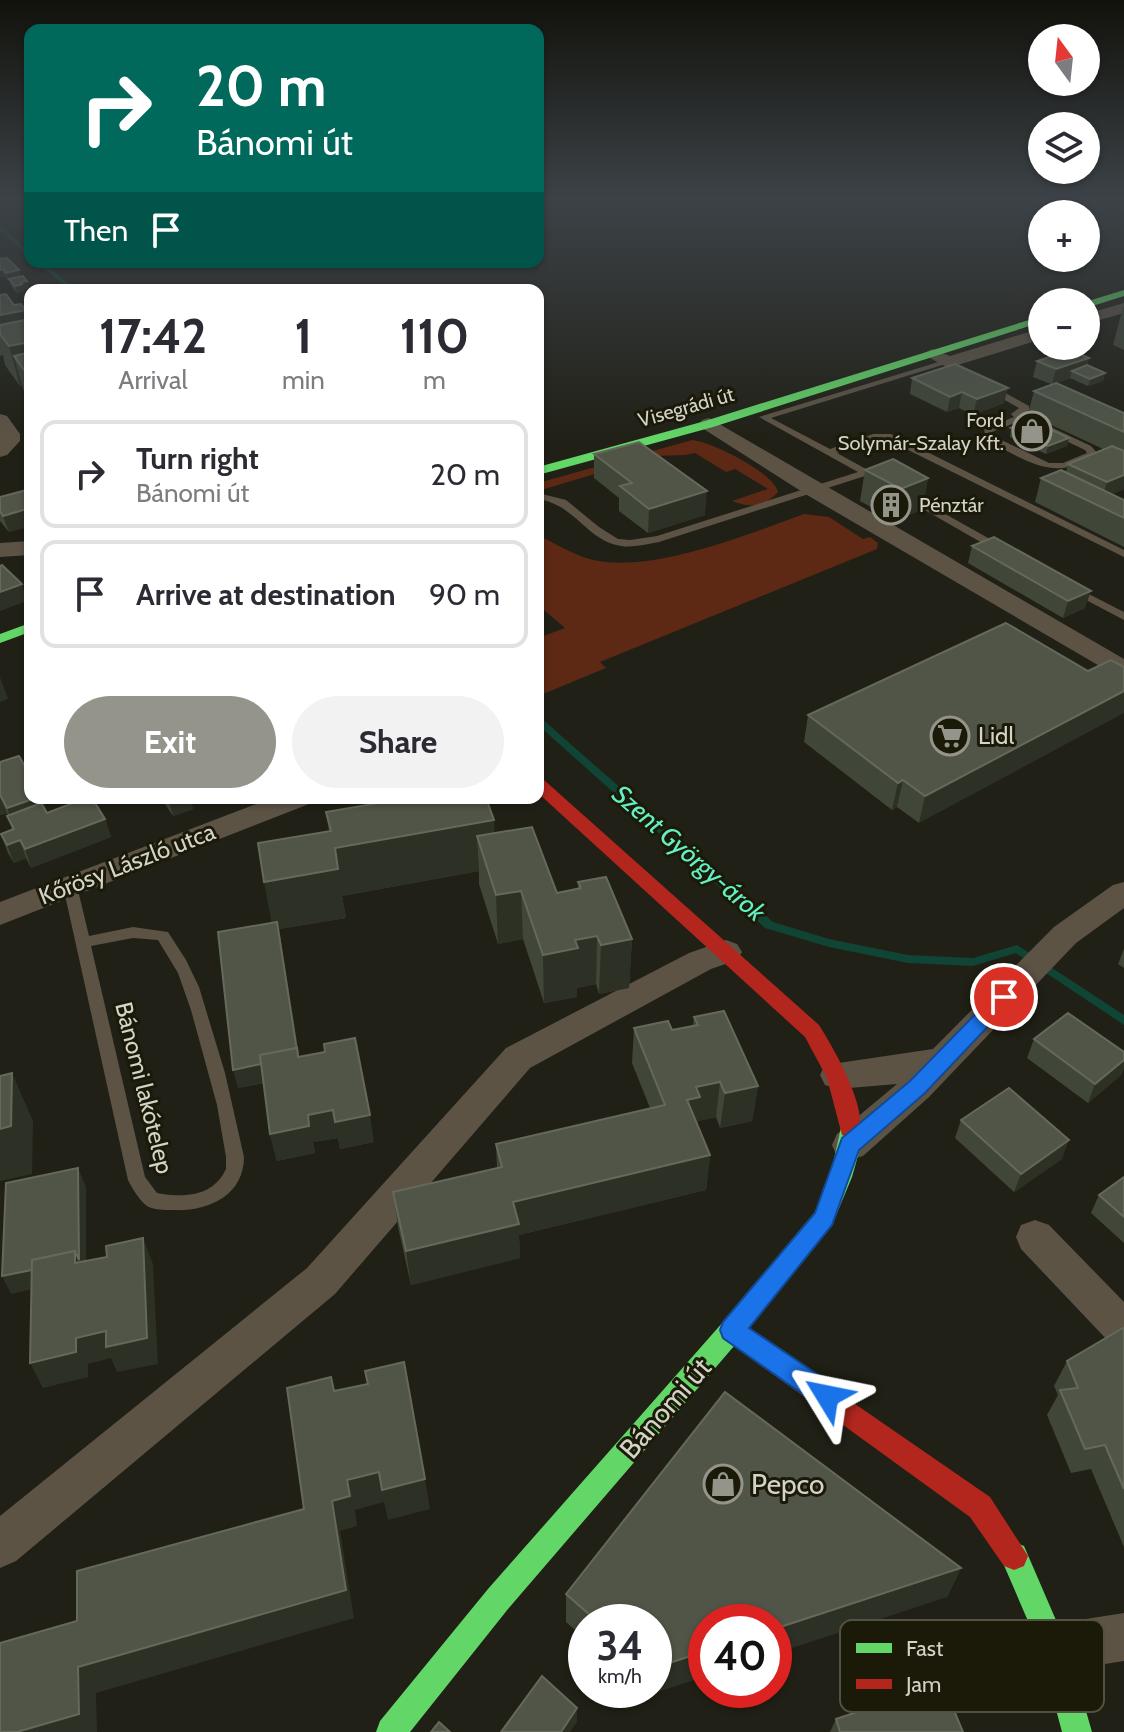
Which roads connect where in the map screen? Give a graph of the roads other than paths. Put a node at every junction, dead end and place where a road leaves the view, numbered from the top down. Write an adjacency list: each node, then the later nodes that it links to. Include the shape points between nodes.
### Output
1 (1124, 293): 2 (main road)
2 (1100, 301)
3 (1124, 308): 4 (street)
4 (1100, 315)
5 (1028, 325): 7 (main road, Visegrádi út)
6 (1028, 337): 7 (street, Visegrádi út)
7 (942, 362): 9 (main road, Visegrádi út)
8 (978, 383): 10 (lane, via 1021,403 1026,408 1016,414)
9 (759, 414): 12 (main road, Visegrádi út); 14 (lane)
10 (1022, 417): 10 (lane, via 1088,448 1093,454 1064,466 1047,466 989,438 987,431)
11 (0, 420): 13 (street, via 10,434)
12 (709, 424): 15 (main road, Visegrádi út); 17 (street)
13 (2, 450)
14 (829, 453): 16 (lane); 21 (lane, via 888,436)
15 (544, 469)
16 (866, 473): 17 (lane); 22 (lane)
17 (815, 490): 18 (lane, via 636,543 614,541 561,500); 27 (street)
18 (544, 497)
19 (24, 548): 20 (street)
20 (0, 550)
21 (1124, 554)
22 (1015, 557)
23 (1056, 580): 24 (lane)
24 (1124, 617)
25 (24, 629): 26 (main road)
26 (0, 639)
27 (1124, 670)
28 (544, 790): 34 (main road)
29 (283, 804): 30 (street, Kőrösy László utca)
30 (70, 886): 32 (street, Kőrösy László utca); 33 (lane, Bánomi lakótelep)
31 (1124, 893): 35 (street, Bánomi út, via 1065,935)
32 (0, 914)
33 (84, 943): 33 (lane, Bánomi lakótelep, via 137,1180 152,1200 180,1206 207,1200 226,1186 236,1167 234,1136 187,974 163,936 131,932)
34 (726, 952): 36 (main road, via 812,1031); 41 (street, via 518,1058 321,1281)
35 (943, 1060): 36 (street); 37 (street, Bánomi út)
36 (837, 1075): 37 (main road)
37 (850, 1145): 39 (main road, Bánomi út, via 824,1218)
38 (1035, 1237): 40 (street)
39 (732, 1330): 42 (main road, via 973,1500 1017,1560); 46 (main road, Bánomi út, via 498,1599)
40 (1124, 1330)
41 (0, 1545)
42 (1042, 1620)
43 (1124, 1637): 44 (street)
44 (1104, 1640)
45 (1072, 1712): 47 (main road)
46 (391, 1732)
47 (1077, 1732)

